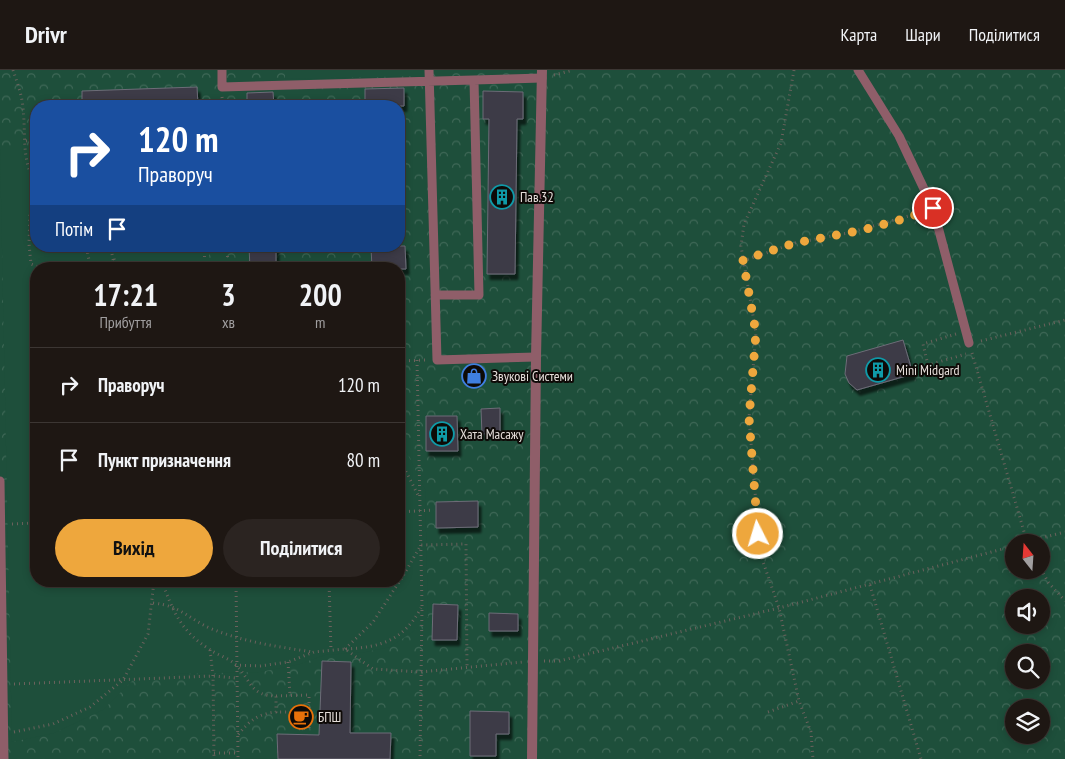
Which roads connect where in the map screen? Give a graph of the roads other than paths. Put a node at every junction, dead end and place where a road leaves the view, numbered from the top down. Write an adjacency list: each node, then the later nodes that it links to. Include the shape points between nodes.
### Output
1 (222, 70): 6 (lane, via 222,87)
2 (429, 70): 6 (lane)
3 (858, 70): 8 (lane, via 900,136 933,208)
4 (542, 74): 5 (lane); 9 (street)
5 (474, 80): 6 (lane); 7 (lane, via 479,295)
6 (429, 82): 7 (lane)
7 (435, 295): 9 (lane, via 437,360)
8 (970, 343)
9 (536, 356): 13 (street)
10 (0, 481): 11 (lane)
11 (1, 525): 12 (lane)
12 (4, 759)
13 (532, 759)

